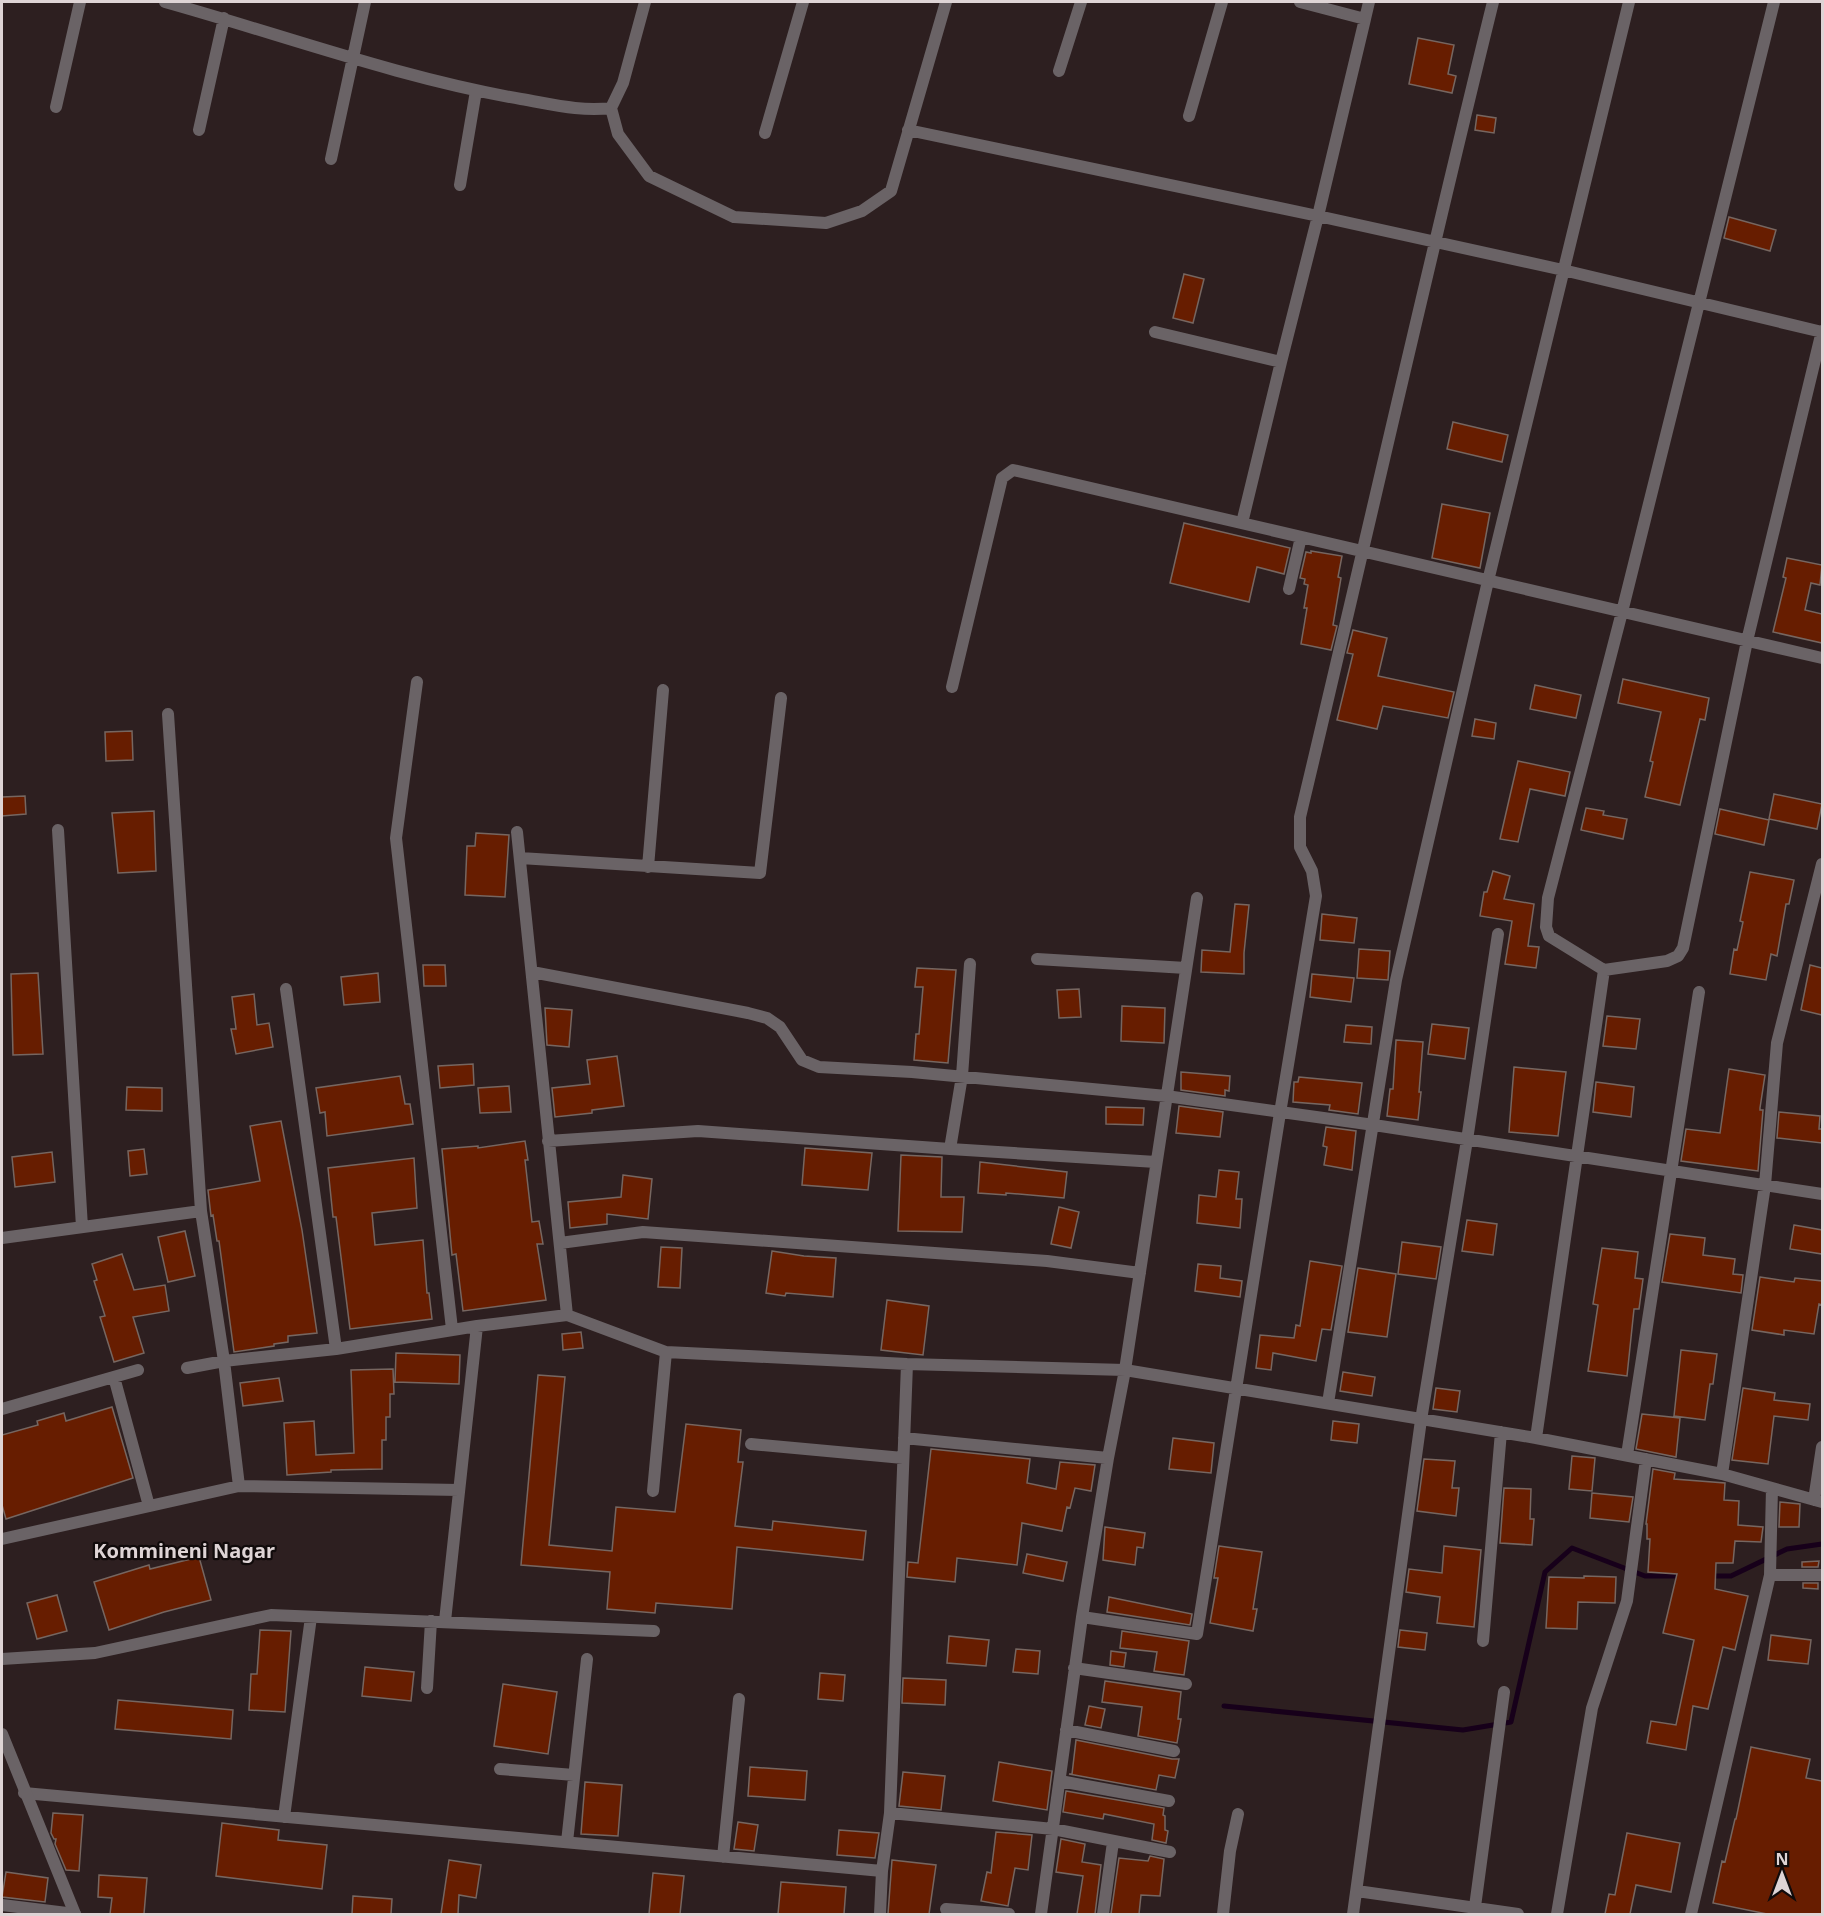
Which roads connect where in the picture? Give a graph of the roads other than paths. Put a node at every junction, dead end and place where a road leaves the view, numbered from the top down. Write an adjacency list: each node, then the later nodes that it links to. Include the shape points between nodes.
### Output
1 (80, 2): 19 (street)
2 (165, 2): 14 (street)
3 (365, 2): 16 (street)
4 (645, 2): 20 (street, via 623,83)
5 (802, 2): 24 (street)
6 (946, 2): 23 (street)
7 (1081, 2): 17 (street)
8 (1222, 2): 21 (street)
9 (1300, 2): 15 (street)
10 (1369, 2): 15 (street)
11 (1493, 2): 28 (street)
12 (1629, 2): 29 (street)
13 (1774, 2): 30 (street)
14 (224, 18): 16 (street); 22 (street)
15 (1365, 19): 27 (street)
16 (352, 57): 18 (street); 25 (street)
17 (1059, 71)
18 (476, 91): 20 (street, via 590,110); 26 (street)
19 (56, 107)
20 (611, 108): 23 (street, via 618,134 649,176 734,217 826,223 862,212 891,191)
21 (1189, 116)
22 (199, 129)
23 (908, 130): 27 (street)
24 (765, 133)
25 (332, 159)
26 (460, 185)
27 (1317, 216): 28 (street); 33 (street)
28 (1434, 243): 29 (street); 36 (street)
29 (1563, 270): 30 (street); 37 (street)
30 (1698, 304): 32 (street); 39 (street)
31 (1155, 332): 33 (street)
32 (1822, 332): 40 (street)
33 (1281, 362): 34 (street)
34 (1242, 523): 35 (street); 43 (street, via 1012,470 1002,478)
35 (1301, 537): 36 (street); 38 (street)
36 (1364, 552): 37 (street); 63 (street, via 1300,817 1300,847 1312,871 1316,896)
37 (1488, 581): 39 (street); 64 (street, via 1396,980)
38 (1289, 589)
39 (1622, 612): 40 (street); 57 (street, via 1546,918 1549,936)
40 (1748, 641): 41 (street); 57 (street, via 1683,948 1667,962)
41 (1822, 658)
42 (417, 682): 80 (street, via 396,838)
43 (952, 687)
44 (663, 690): 51 (street)
45 (781, 698): 51 (street, via 760,873)
46 (168, 714): 73 (street)
47 (58, 830): 74 (street)
48 (517, 832): 49 (street)
49 (520, 858): 51 (street); 58 (street)
50 (1822, 864): 71 (street, via 1777,1043)
51 (648, 867)
52 (1197, 898): 56 (street)
53 (1498, 934): 65 (street)
54 (1037, 959): 56 (street)
55 (970, 964): 61 (street)
56 (1186, 968): 62 (street)
57 (1604, 970): 68 (street)
58 (531, 972): 61 (street, via 767,1018 780,1027 802,1060 819,1068); 66 (street)
59 (286, 989): 81 (street)
60 (1699, 992): 70 (street)
61 (962, 1077): 62 (street); 67 (street)
62 (1166, 1096): 63 (street); 69 (street)
63 (1280, 1113): 64 (street); 89 (street)
64 (1374, 1125): 65 (street); 90 (street)
65 (1467, 1140): 68 (street); 92 (street)
66 (548, 1141): 67 (street, via 698,1131); 76 (street)
67 (950, 1149): 69 (street)
68 (1576, 1156): 70 (street); 95 (street)
69 (1156, 1162): 77 (street)
70 (1672, 1171): 71 (street); 98 (street)
71 (1765, 1185): 72 (street); 102 (street)
72 (1822, 1194)
73 (201, 1211): 74 (street); 83 (street)
74 (82, 1227): 75 (street)
75 (2, 1238)
76 (560, 1244): 77 (street, via 644,1232 1047,1261); 78 (street)
77 (1140, 1273): 87 (street)
78 (567, 1315): 79 (street); 82 (street)
79 (477, 1326): 80 (street); 105 (street)
80 (452, 1329): 81 (street)
81 (336, 1348): 83 (street)
82 (666, 1352): 84 (street); 106 (street)
83 (225, 1361): 85 (street); 103 (street)
84 (907, 1364): 87 (street); 94 (street)
85 (186, 1368)
86 (138, 1370): 88 (street)
87 (1125, 1370): 89 (street); 100 (street)
88 (114, 1377): 91 (street); 108 (street)
89 (1237, 1388): 90 (street); 113 (street, via 1197,1634)
90 (1328, 1403): 92 (street)
91 (2, 1409)
92 (1421, 1420): 93 (street); 142 (street)
93 (1501, 1432): 95 (street); 117 (street)
94 (904, 1438): 99 (street); 100 (street)
95 (1536, 1438): 98 (street)
96 (751, 1444): 99 (street)
97 (1822, 1447): 107 (street)
98 (1628, 1455): 101 (street)
99 (903, 1458): 133 (street)
100 (1108, 1458): 113 (street)
101 (1646, 1459): 102 (street); 154 (street, via 1627,1601 1592,1708)
102 (1722, 1474): 104 (street)
103 (239, 1486): 105 (street); 108 (street)
104 (1772, 1488): 107 (street); 110 (street)
105 (459, 1490): 115 (street)
106 (653, 1491)
107 (1818, 1501)
108 (149, 1506): 109 (street)
109 (2, 1539)
110 (1770, 1572): 111 (street); 155 (street)
111 (1822, 1575)
112 (311, 1617): 114 (street); 118 (street, via 271,1615 95,1653); 135 (street)
113 (1082, 1617): 120 (street)
114 (431, 1621): 115 (street); 122 (street)
115 (445, 1622): 116 (street)
116 (654, 1631)
117 (1483, 1641)
118 (2, 1659)
119 (587, 1659): 129 (street)
120 (1074, 1668): 121 (street); 125 (street)
121 (1186, 1684)
122 (427, 1688)
123 (1504, 1692): 145 (street)
124 (739, 1699): 140 (street)
125 (1066, 1730): 127 (street); 130 (street)
126 (2, 1737): 131 (street)
127 (1174, 1751)
128 (500, 1768): 129 (street)
129 (574, 1775): 137 (street)
130 (1060, 1781): 132 (street); 136 (street)
131 (24, 1793): 135 (street); 146 (street)
132 (1169, 1801)
133 (890, 1813): 136 (street); 141 (street)
134 (1238, 1814): 151 (street)
135 (284, 1817): 137 (street)
136 (1053, 1829): 138 (street); 149 (street)
137 (567, 1842): 140 (street)
138 (1113, 1842): 139 (street); 150 (street)
139 (1170, 1852)
140 (723, 1857): 141 (street)
141 (882, 1871): 147 (street)
142 (1357, 1891): 145 (street); 152 (street)
143 (2, 1905): 146 (street)
144 (946, 1909): 148 (street)
145 (1474, 1911): 153 (street)
146 (75, 1914)
147 (880, 1914)
148 (1009, 1914)
149 (1041, 1914)
150 (1103, 1914)
151 (1223, 1914)
152 (1353, 1914)
153 (1518, 1914)
154 (1557, 1914)
155 (1691, 1914)

